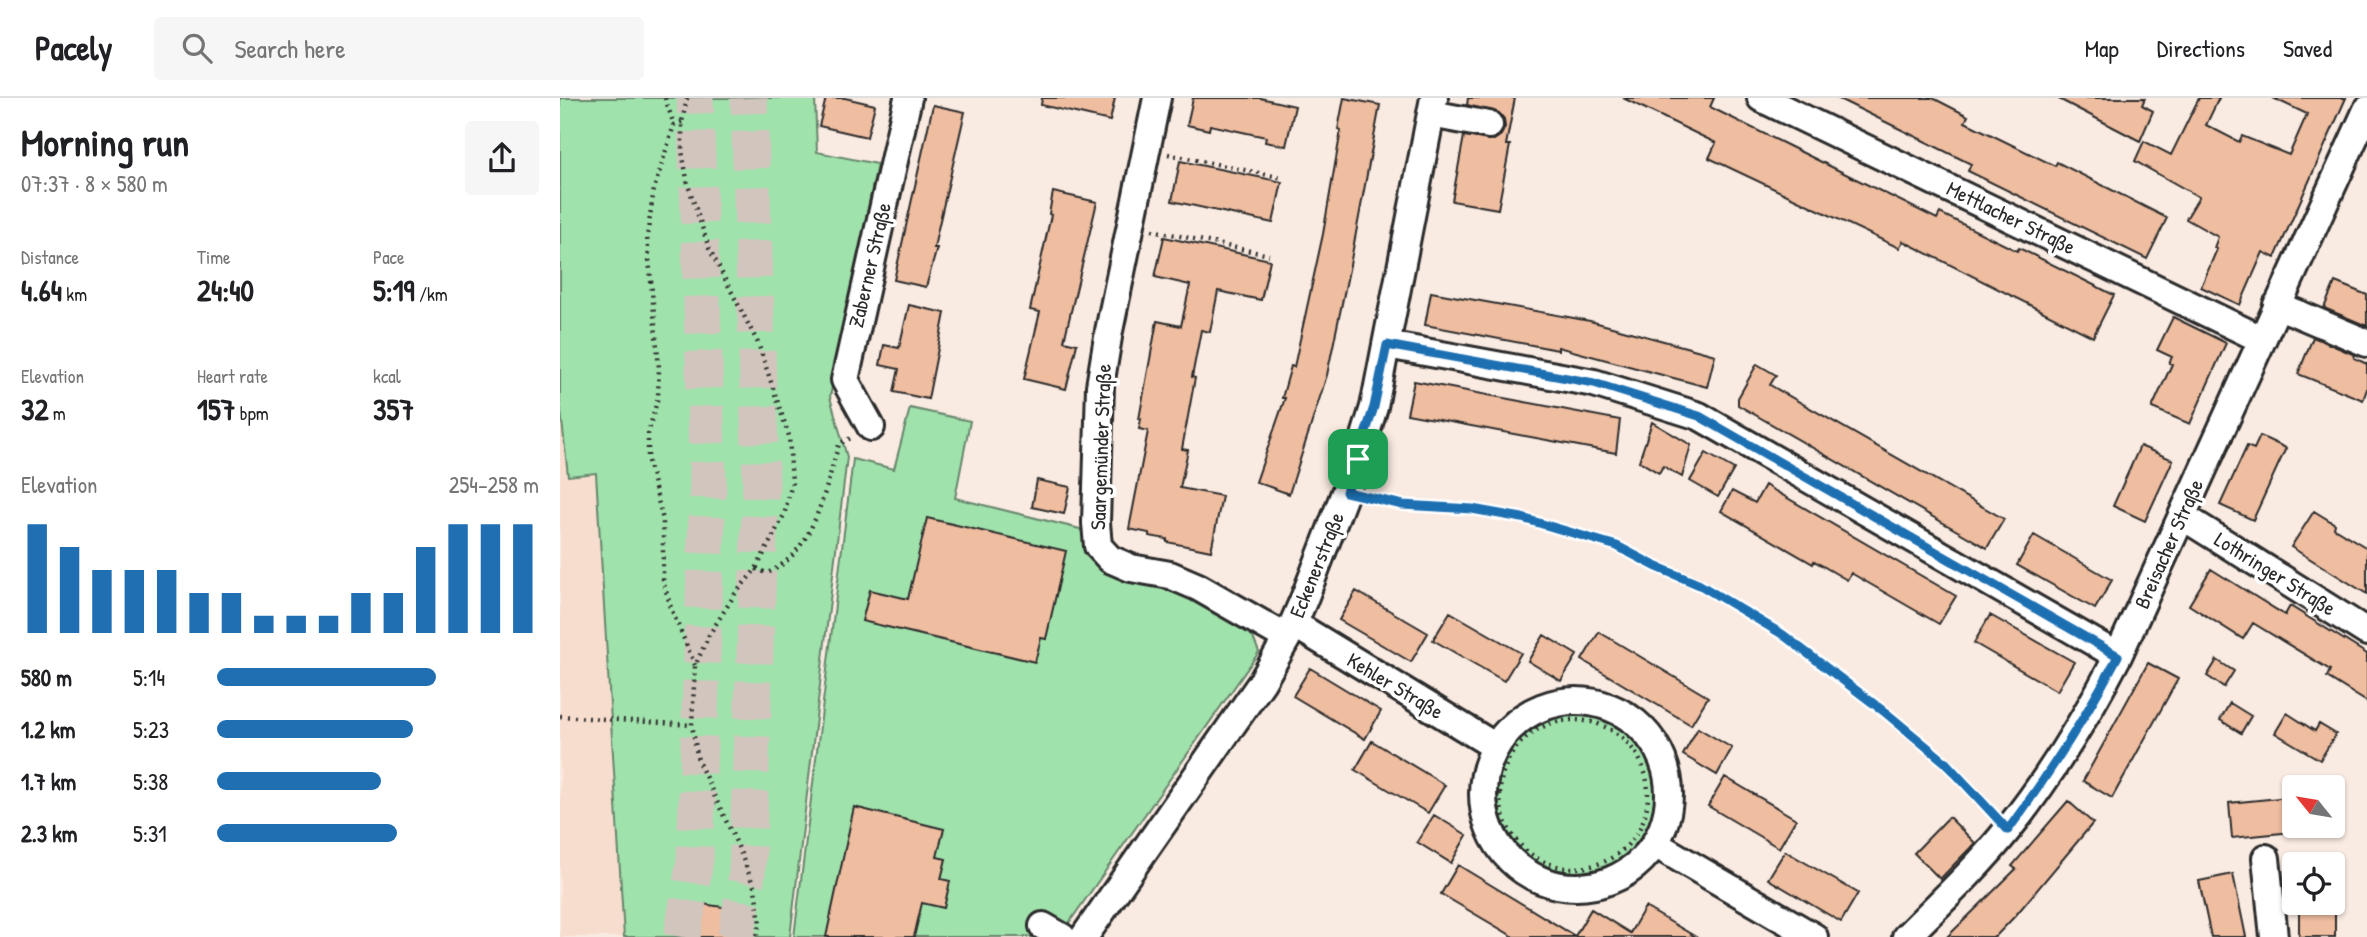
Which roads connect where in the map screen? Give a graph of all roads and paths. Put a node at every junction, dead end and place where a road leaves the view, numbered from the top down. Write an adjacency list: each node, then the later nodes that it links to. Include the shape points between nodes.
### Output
1 (665, 98): 9 (path)
2 (687, 98): 8 (path)
3 (908, 98): 19 (street, Zaberner Straße, via 845,380)
4 (1157, 98): 11 (street, Saargemünder Straße)
5 (1761, 98): 16 (street, Mettlacher Straße)
6 (2367, 110): 15 (street, Breisacher Straße)
7 (1431, 112): 10 (street); 18 (street, Eckenerstraße)
8 (682, 122): 9 (path); 22 (path, via 688,185 709,248 758,343 789,436 792,483 787,504)
9 (674, 125): 26 (path, via 654,189 647,237 659,368 648,461 663,520 663,581)
10 (1477, 129)
11 (1147, 149): 12 (path); 13 (street, Saargemünder Straße)
12 (1283, 178)
13 (1131, 225): 14 (path); 23 (street, Saargemünder Straße, via 1100,386 1098,546 1110,559 1170,575)
14 (1269, 255)
15 (2277, 305): 16 (street, Breisacher Straße); 17 (street)
16 (2261, 339): 21 (street, Breisacher Straße)
17 (2367, 343)
18 (1387, 345): 20 (street, Eckenerstraße, via 1374,407); 25 (street, via 1594,383 1699,416)
19 (871, 427): 22 (path, via 839,444 818,512 800,546 774,570)
20 (1346, 492): 23 (street, Eckenerstraße); 30 (path, via 1403,505 1472,509 1522,518 1617,546 1700,585 1782,634 1886,713 1945,762)
21 (2182, 516): 24 (street, Lothringer Straße); 25 (street, Breisacher Straße)
22 (755, 569): 26 (path, via 715,625)
23 (1290, 631): 29 (street, Kehler Straße); 33 (street, Eckenerstraße, via 1251,699)
24 (2367, 632)
25 (2118, 656): 30 (street, Breisacher Straße, via 2046,779)
26 (695, 666): 28 (path)
27 (560, 716): 28 (path)
28 (692, 725): 34 (path, via 698,761 755,889 760,922)
29 (1503, 751): 29 (path, via 1499,802 1505,823 1518,844 1541,862 1567,869 1589,867 1615,857 1638,833 1648,806 1647,779 1639,757 1624,738 1605,726 1566,719 1542,726); 31 (street, via 1485,774 1483,803 1490,831 1505,856 1528,874 1554,886 1583,888 1620,876); 31 (street, via 1513,726 1535,710 1560,702 1587,701 1613,708 1636,722 1654,742 1666,766 1667,820)
30 (2008, 830): 36 (street, Breisacher Straße)
31 (1655, 844): 35 (street)
32 (2266, 858): 37 (street)
33 (1089, 935)
34 (757, 937)
35 (1814, 937)
36 (1906, 937)
37 (2274, 937)

